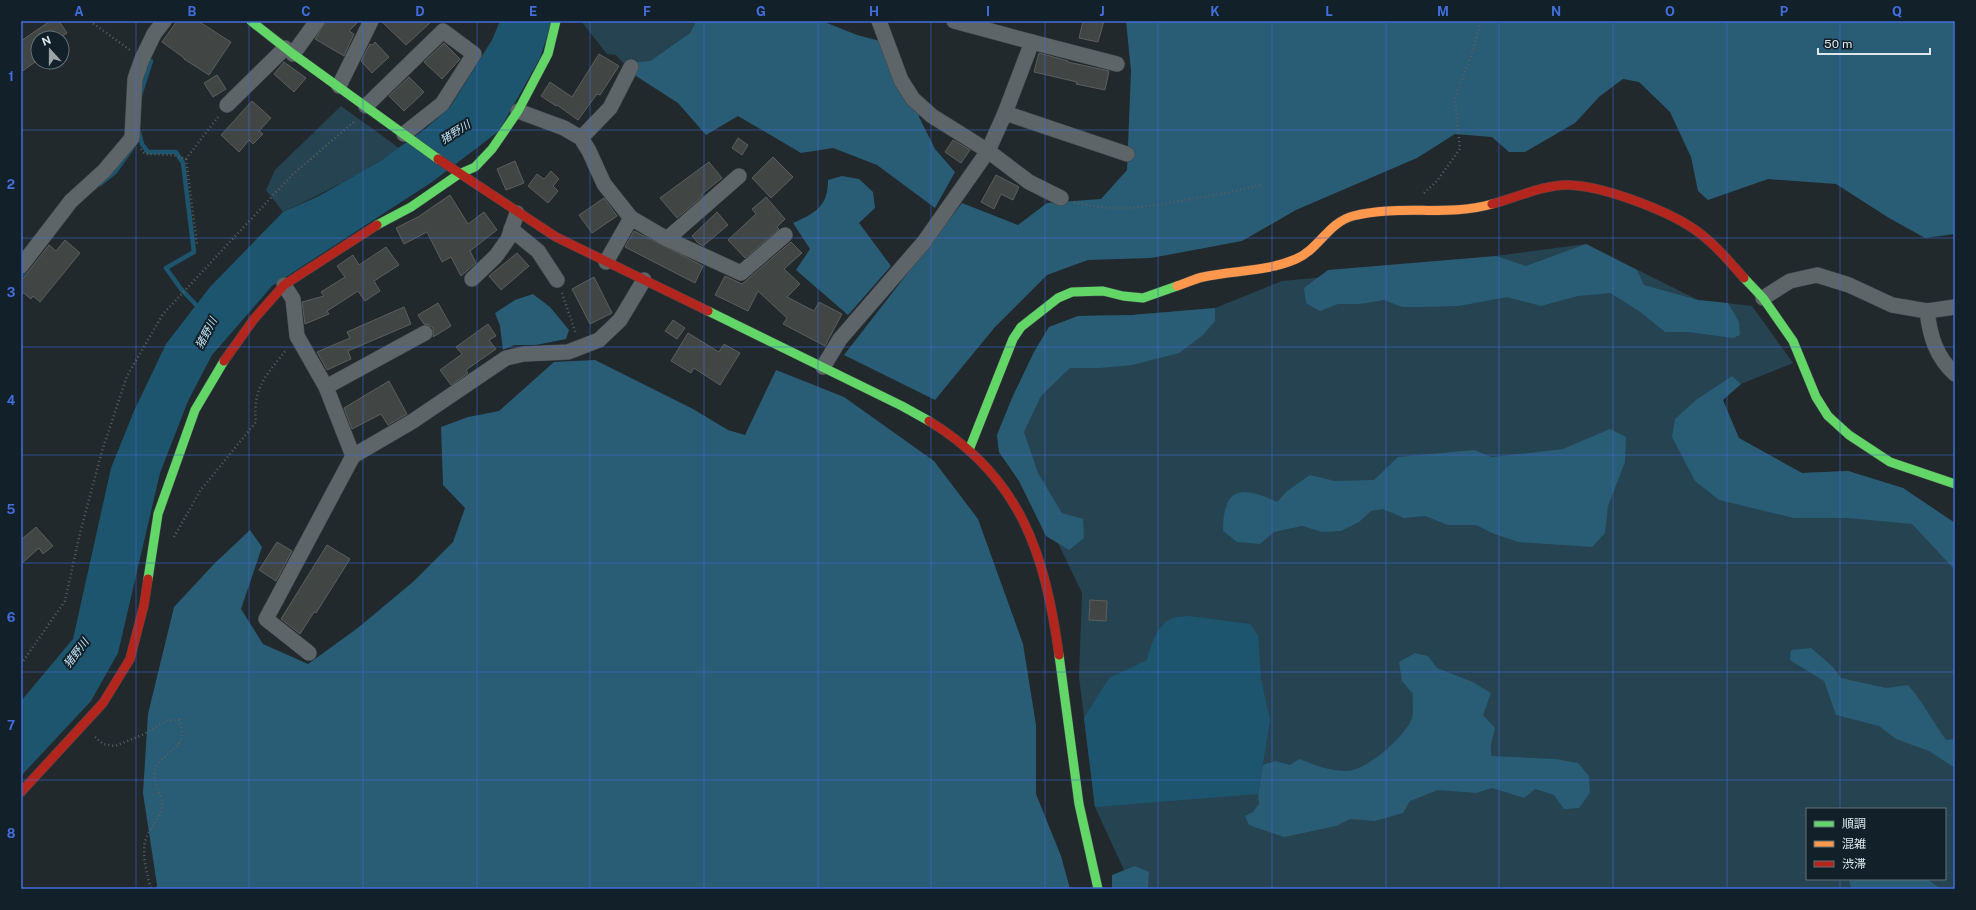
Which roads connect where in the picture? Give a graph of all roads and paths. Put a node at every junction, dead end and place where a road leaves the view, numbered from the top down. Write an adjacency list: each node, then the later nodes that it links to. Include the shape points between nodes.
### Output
1 (90, 21): 12 (path)
2 (164, 21): 12 (street, via 154,34)
3 (251, 21): 11 (street)
4 (317, 21): 11 (street)
5 (371, 21): 15 (street)
6 (556, 21): 18 (street, via 548,54)
7 (879, 21): 23 (street, via 901,80 913,99 932,116)
8 (954, 21): 10 (street)
9 (1481, 21): 30 (path, via 1455,99 1460,149 1437,180)
10 (1032, 42): 13 (street); 19 (street)
11 (289, 51): 15 (street); 16 (street)
12 (142, 59): 21 (street, via 135,79)
13 (1117, 64)
14 (630, 67): 22 (street, via 610,108)
15 (339, 86): 17 (street)
16 (227, 105): 25 (path)
17 (368, 107): 20 (street); 20 (street, via 443,31 474,54 442,104); 57 (path, via 292,175 163,314 127,376 102,451 65,601)
18 (518, 111): 22 (street, via 564,128); 26 (street, via 492,149 475,168)
19 (1005, 113): 23 (street); 24 (street)
20 (405, 135): 26 (street)
21 (132, 138): 25 (path, via 145,154 173,155); 38 (street, via 104,171 70,201)
22 (581, 138): 32 (street, via 604,184)
23 (988, 151): 29 (street, via 1029,182); 49 (street, via 924,242 840,339)
24 (1127, 154)
25 (186, 159): 36 (path)
26 (459, 174): 31 (street); 42 (street, via 411,207 365,231)
27 (739, 176): 35 (street)
28 (1263, 184): 29 (path, via 1240,191 1133,209 1095,207)
29 (1061, 198)
30 (1407, 212): 43 (street, via 1476,208 1552,187 1569,185 1616,194 1662,212 1694,229 1720,251); 52 (street, via 1352,216 1331,228 1298,259 1275,266 1203,277 1143,298 1088,290 1072,292 1058,298 1021,327 1013,340)
31 (517, 213): 33 (street); 37 (street, via 556,237)
32 (631, 218): 35 (street); 37 (street)
33 (511, 229): 39 (street, via 508,239 496,256); 40 (street, via 538,251)
34 (785, 236): 35 (street, via 741,273)
35 (667, 239)
36 (197, 245)
37 (606, 262): 41 (street)
38 (21, 266)
39 (472, 279)
40 (557, 280): 48 (path)
41 (644, 280): 48 (street, via 620,320 599,340); 49 (street)
42 (284, 285): 47 (street, via 292,299); 58 (street, via 254,319 218,370 195,410 158,514 144,605 130,659 103,703)
43 (1763, 298): 45 (street, via 1790,281 1817,275 1849,285 1892,305); 54 (street, via 1793,341 1816,398 1828,416 1849,435 1890,462)
44 (1955, 307): 45 (street)
45 (1926, 311): 50 (street, via 1931,337 1946,366)
46 (425, 333): 51 (street)
47 (297, 336): 51 (street); 55 (path, via 266,374 256,395 256,422 200,491)
48 (580, 347): 53 (street, via 568,352 524,354 506,358 414,421)
49 (823, 367): 52 (street, via 932,422)
50 (1955, 374)
51 (326, 387): 53 (street)
52 (969, 450): 61 (street, via 1010,498 1023,520 1039,555 1047,582 1079,801)
53 (354, 456): 56 (street, via 266,619)
54 (1955, 484)
55 (172, 540)
56 (309, 653)
57 (21, 664)
58 (83, 723): 59 (street); 60 (path, via 103,744 115,746 142,735 166,720 179,720 182,737 174,750 155,770 154,777 162,802 161,812 146,838 145,864)
59 (21, 792)
60 (151, 889)
61 (1098, 889)

